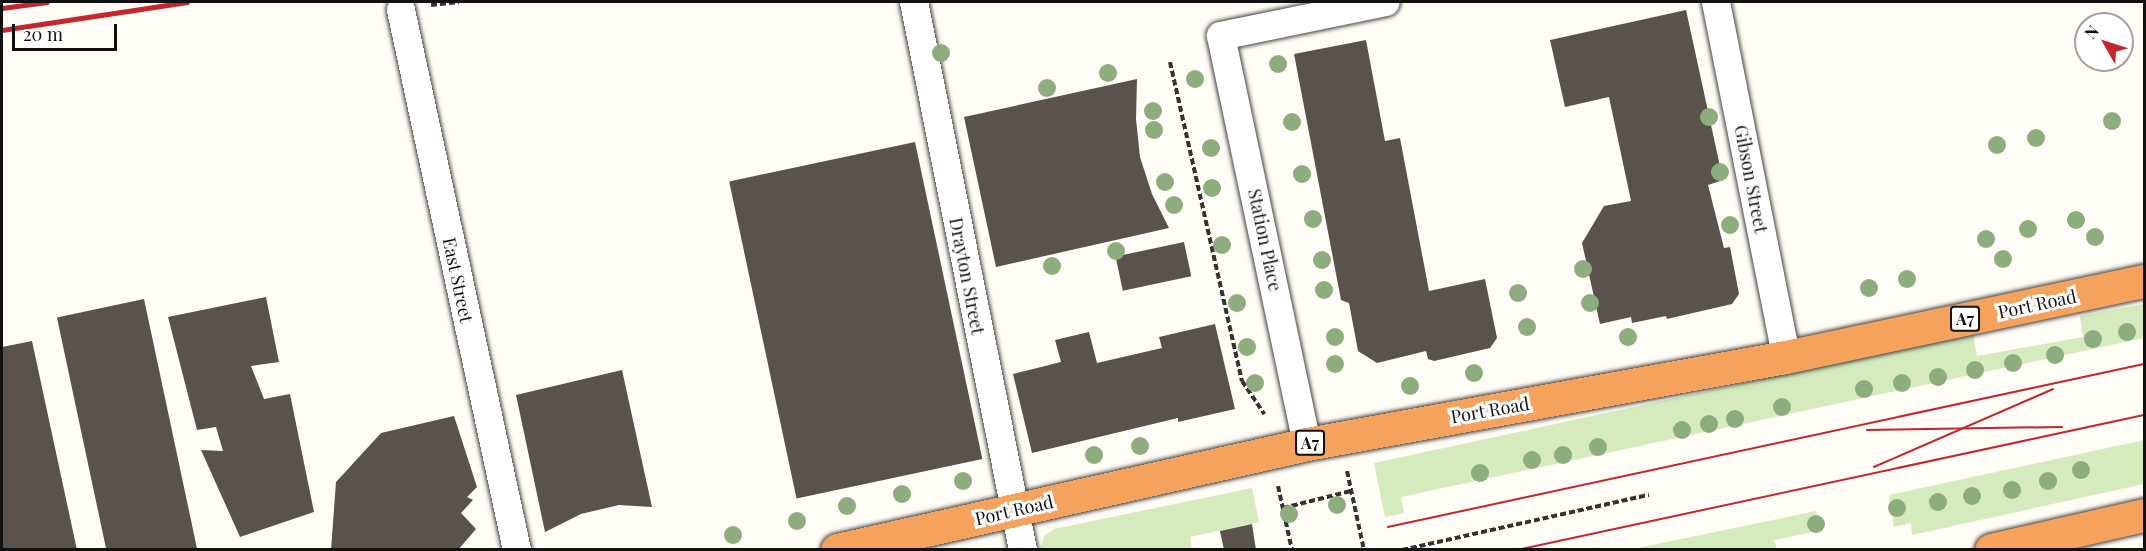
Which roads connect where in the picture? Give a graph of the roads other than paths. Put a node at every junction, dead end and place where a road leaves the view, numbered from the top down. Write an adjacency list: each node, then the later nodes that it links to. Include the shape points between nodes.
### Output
1 (914, 2): 8 (street, Drayton Street)
2 (1386, 2): 7 (street, Station Place, via 1221,36)
3 (1716, 2): 6 (street, Gibson Street)
4 (401, 10): 10 (street, East Street)
5 (2145, 281): 6 (highway, Port Road / A7)
6 (1786, 357): 7 (highway, Port Road / A7)
7 (1307, 444): 8 (highway, Port Road / A7)
8 (1015, 510): 11 (highway, Port Road / A7); 12 (street, Drayton Street)
9 (2145, 515): 13 (highway)
10 (517, 549)
11 (837, 549)
12 (1023, 549)
13 (1991, 549)

